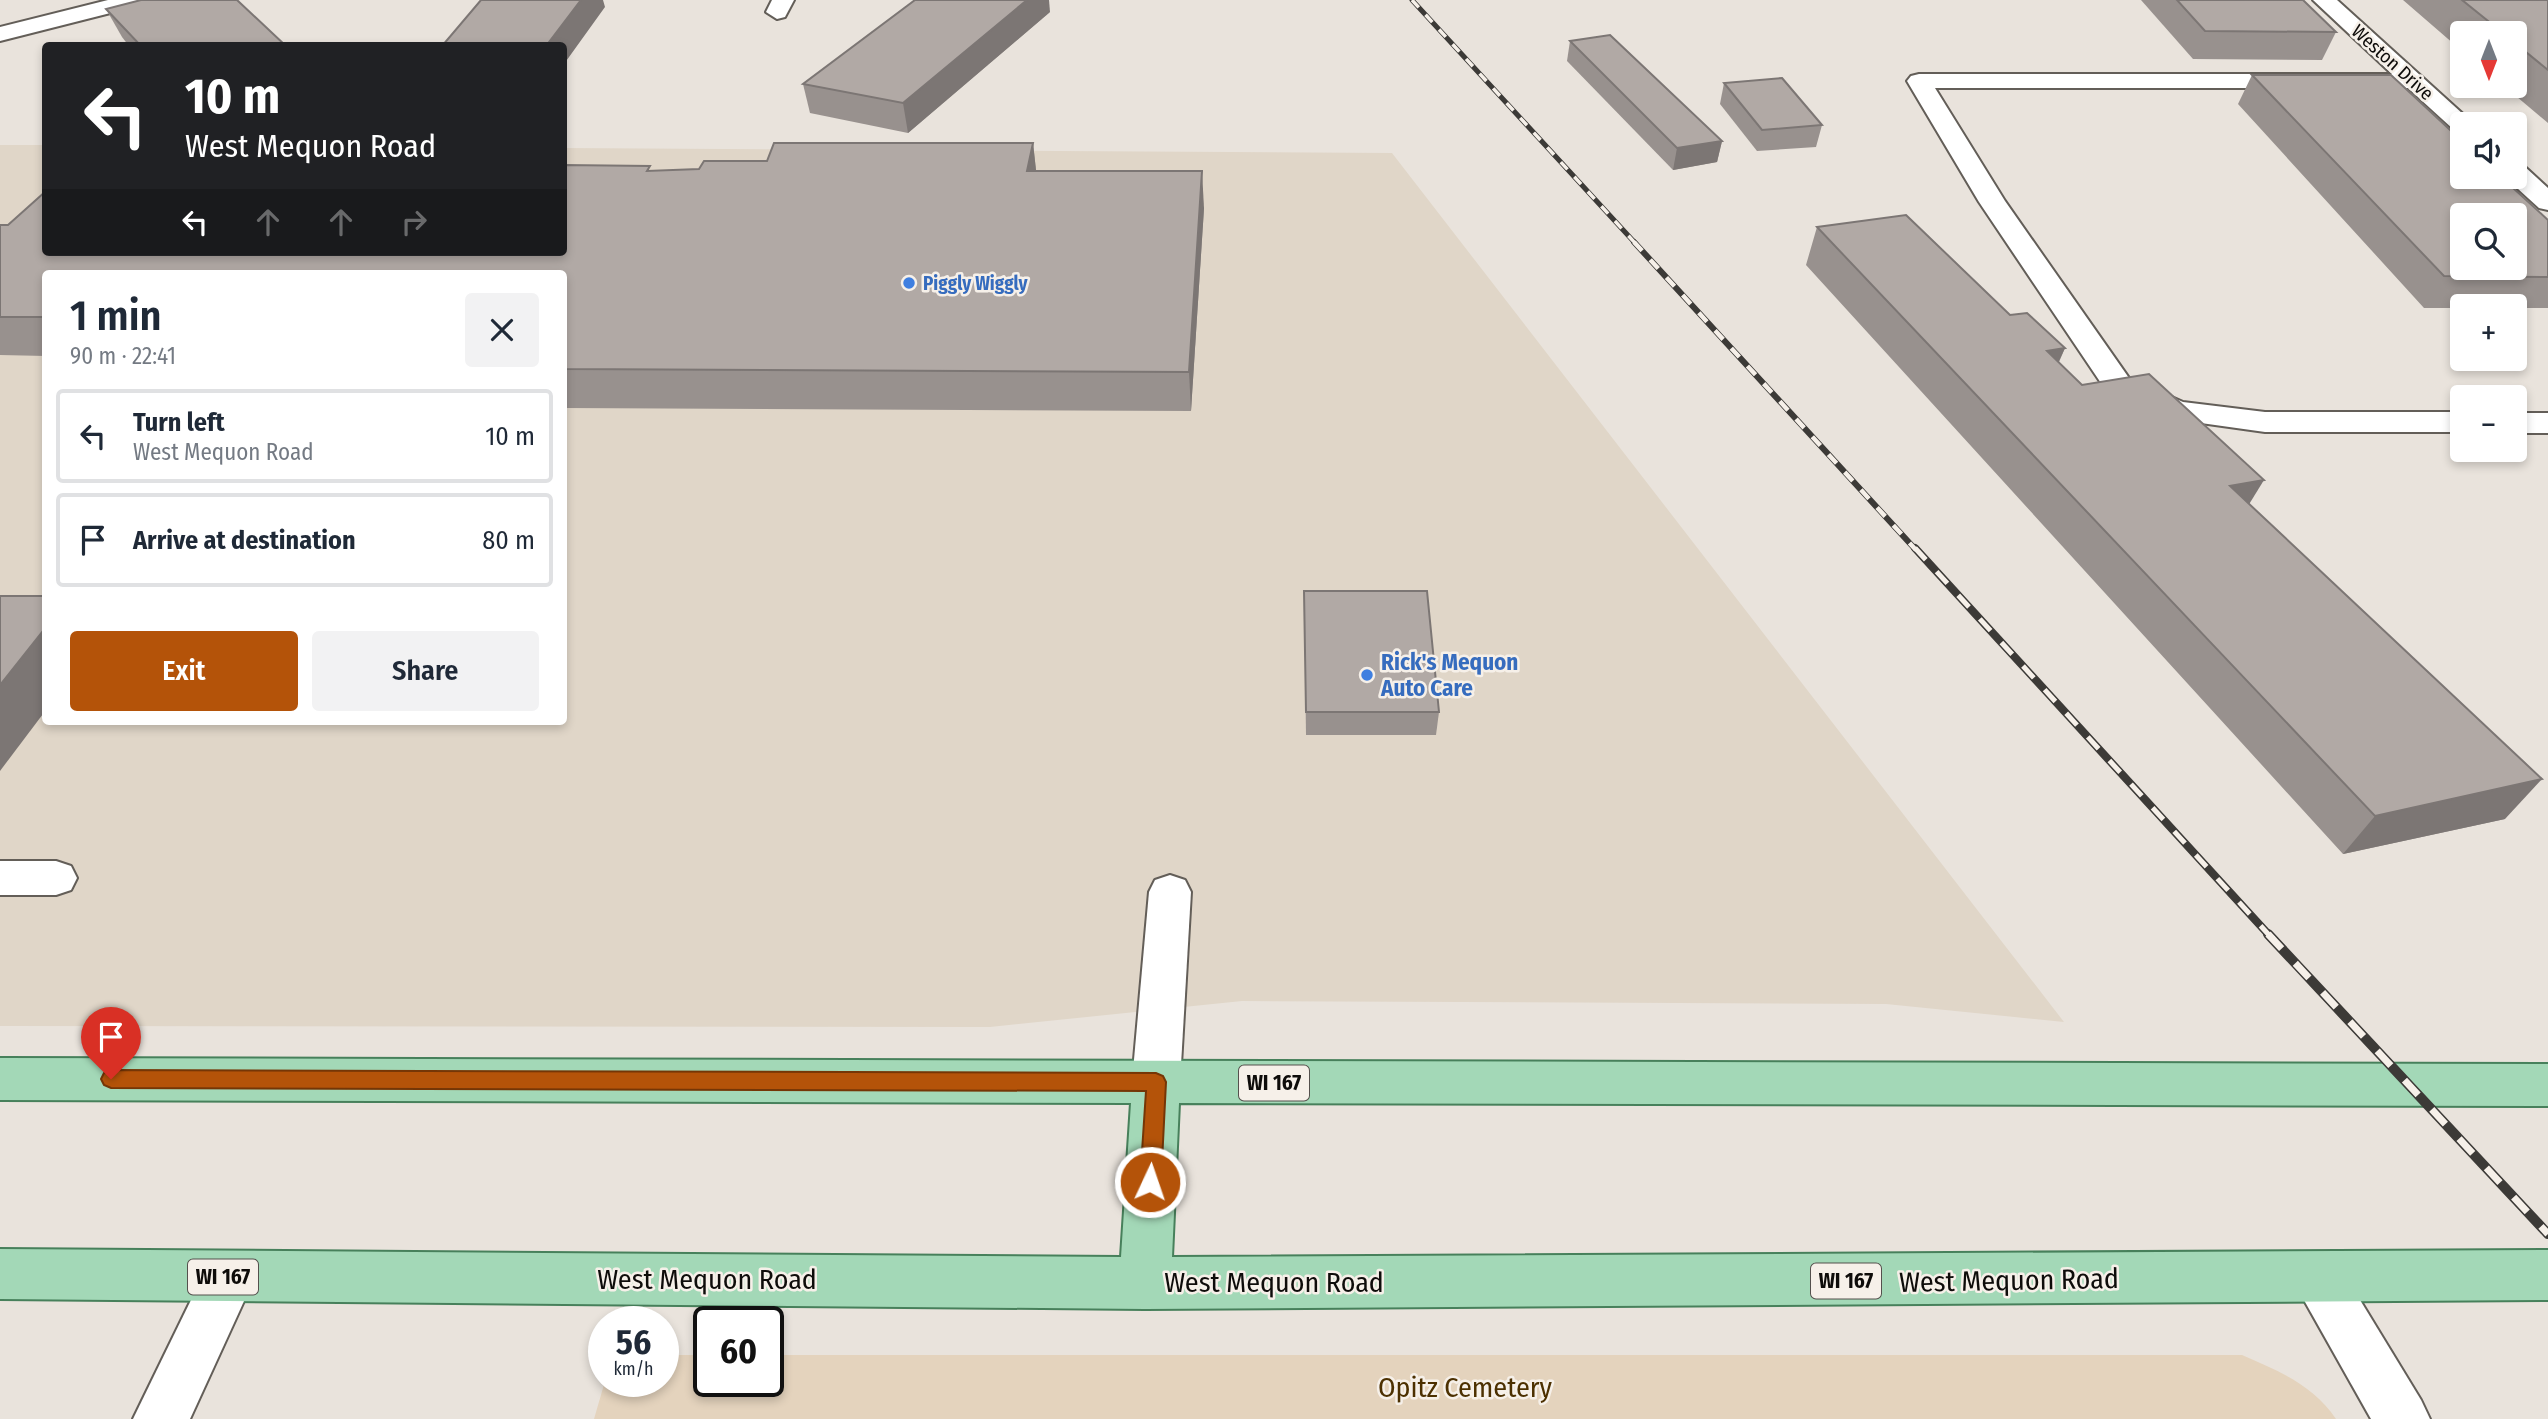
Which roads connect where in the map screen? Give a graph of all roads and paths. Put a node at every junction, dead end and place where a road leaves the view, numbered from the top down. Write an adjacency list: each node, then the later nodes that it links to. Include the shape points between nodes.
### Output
1 (134, 0): 3 (street)
2 (2324, 0): 4 (street, Weston Drive)
3 (0, 34)
4 (2413, 80): 5 (street, Weston Drive); 8 (street, via 1919,80 1992,202 2118,385 2176,411 2265,422)
5 (2450, 113)
6 (2527, 183): 7 (street)
7 (2548, 202)
8 (2450, 422)
9 (2527, 423): 10 (street)
10 (2548, 423)
11 (0, 878): 12 (street)
12 (56, 878)
13 (1170, 892): 15 (street)
14 (0, 1079): 15 (main road, WI 167)
15 (1156, 1082): 16 (main road, WI 167); 21 (main road)
16 (2548, 1085)
17 (0, 1274): 19 (main road, West Mequon Road / WI 167)
18 (2548, 1275): 20 (main road, West Mequon Road / WI 167)
19 (229, 1277): 21 (main road, West Mequon Road / WI 167); 22 (street)
20 (2317, 1277): 21 (main road, West Mequon Road / WI 167); 23 (street)
21 (1145, 1283)
22 (161, 1419)
23 (2402, 1419)

